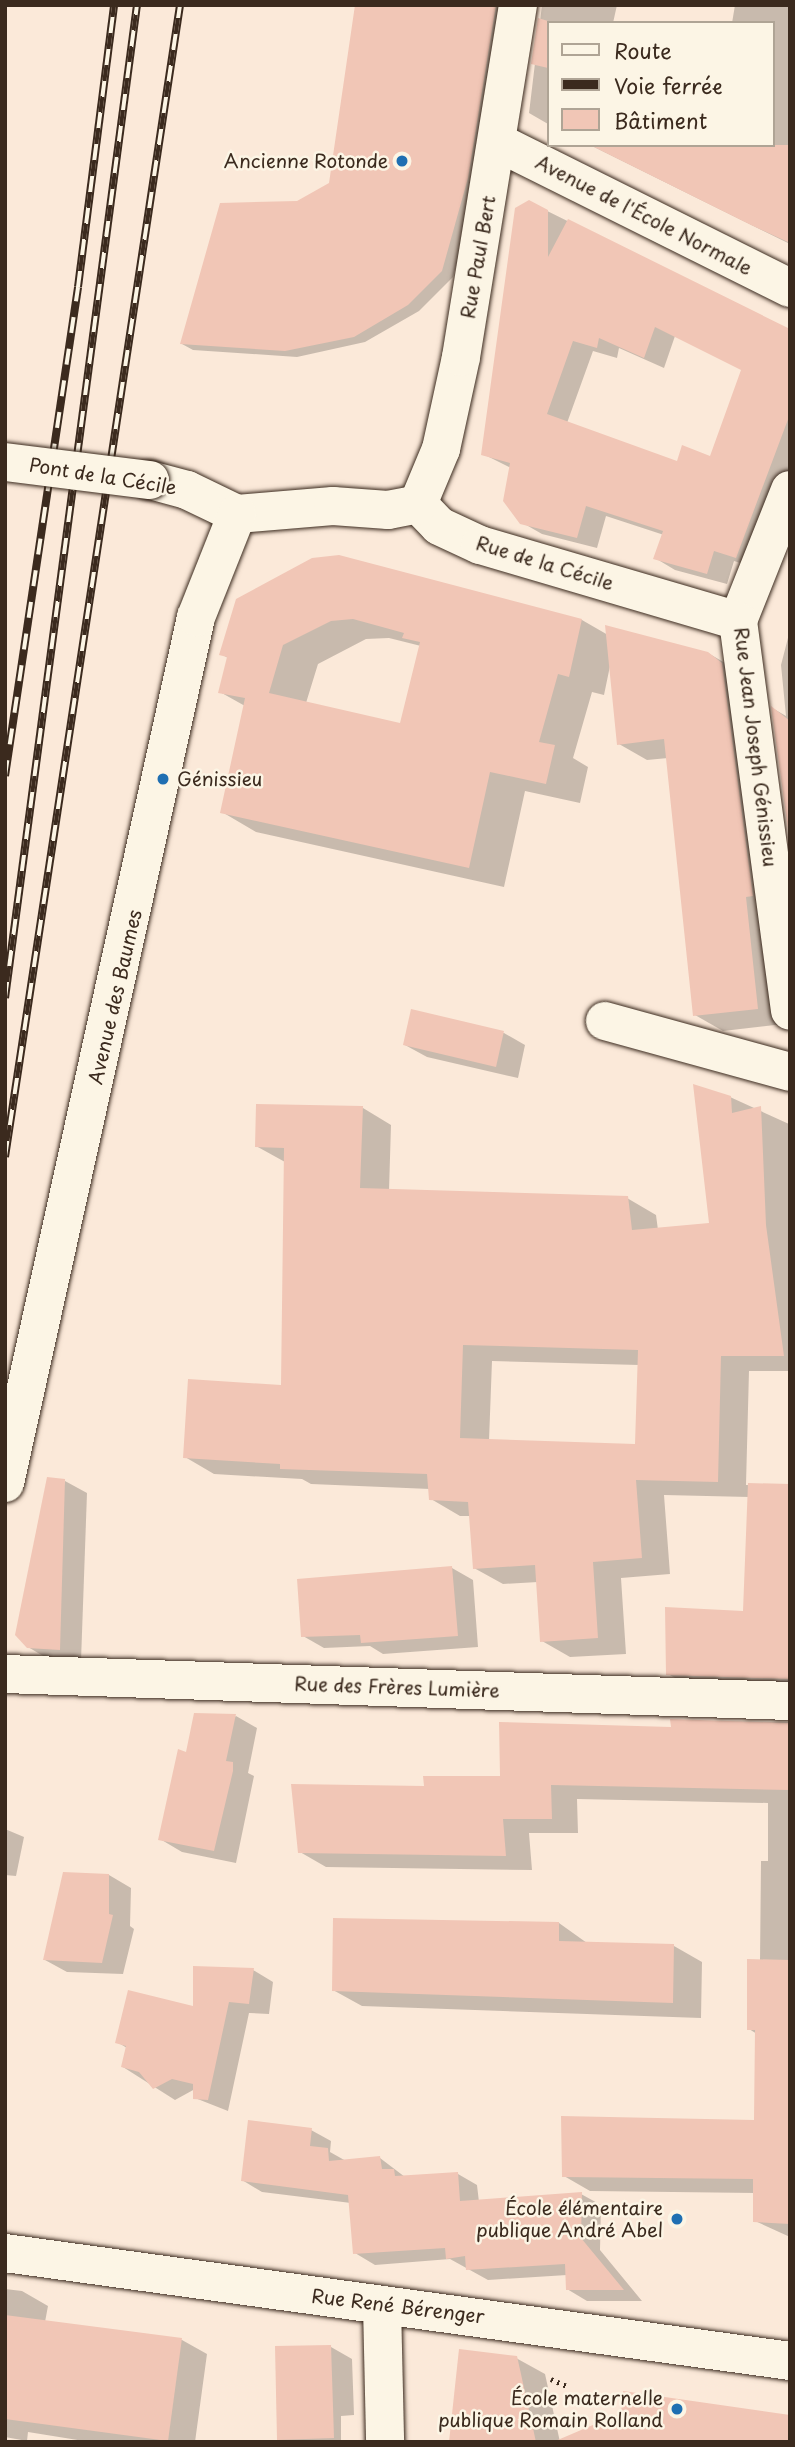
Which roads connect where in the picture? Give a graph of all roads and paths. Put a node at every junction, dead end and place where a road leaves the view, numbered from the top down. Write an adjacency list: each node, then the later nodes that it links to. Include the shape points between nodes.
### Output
1 (517, 5): 2 (street, Rue Paul Bert)
2 (499, 142): 3 (street, Avenue de l'École Normale); 6 (street, Rue Paul Bert, via 441,449)
3 (790, 288)
4 (5, 462): 7 (street, Pont de la Cécile, bridge, via 150,480 187,489)
5 (790, 490): 8 (street, Rue Jean Joseph Génissieu)
6 (418, 504): 7 (street, via 388,510 333,506); 8 (street, Rue de la Cécile, via 439,526 480,545)
7 (237, 514): 12 (street, Avenue des Baumes, via 196,617)
8 (738, 621): 9 (street, Rue Jean Joseph Génissieu)
9 (790, 1012)
10 (605, 1021): 11 (street)
11 (790, 1072)
12 (5, 1483)
13 (5, 1674): 14 (street, Rue des Frères Lumière)
14 (790, 1701)
15 (5, 2253): 16 (street, Rue René Bérenger)
16 (382, 2305): 17 (street, Rue René Bérenger); 20 (street)
17 (790, 2361)
18 (551, 2379): 19 (path)
19 (567, 2386)
20 (384, 2442)

